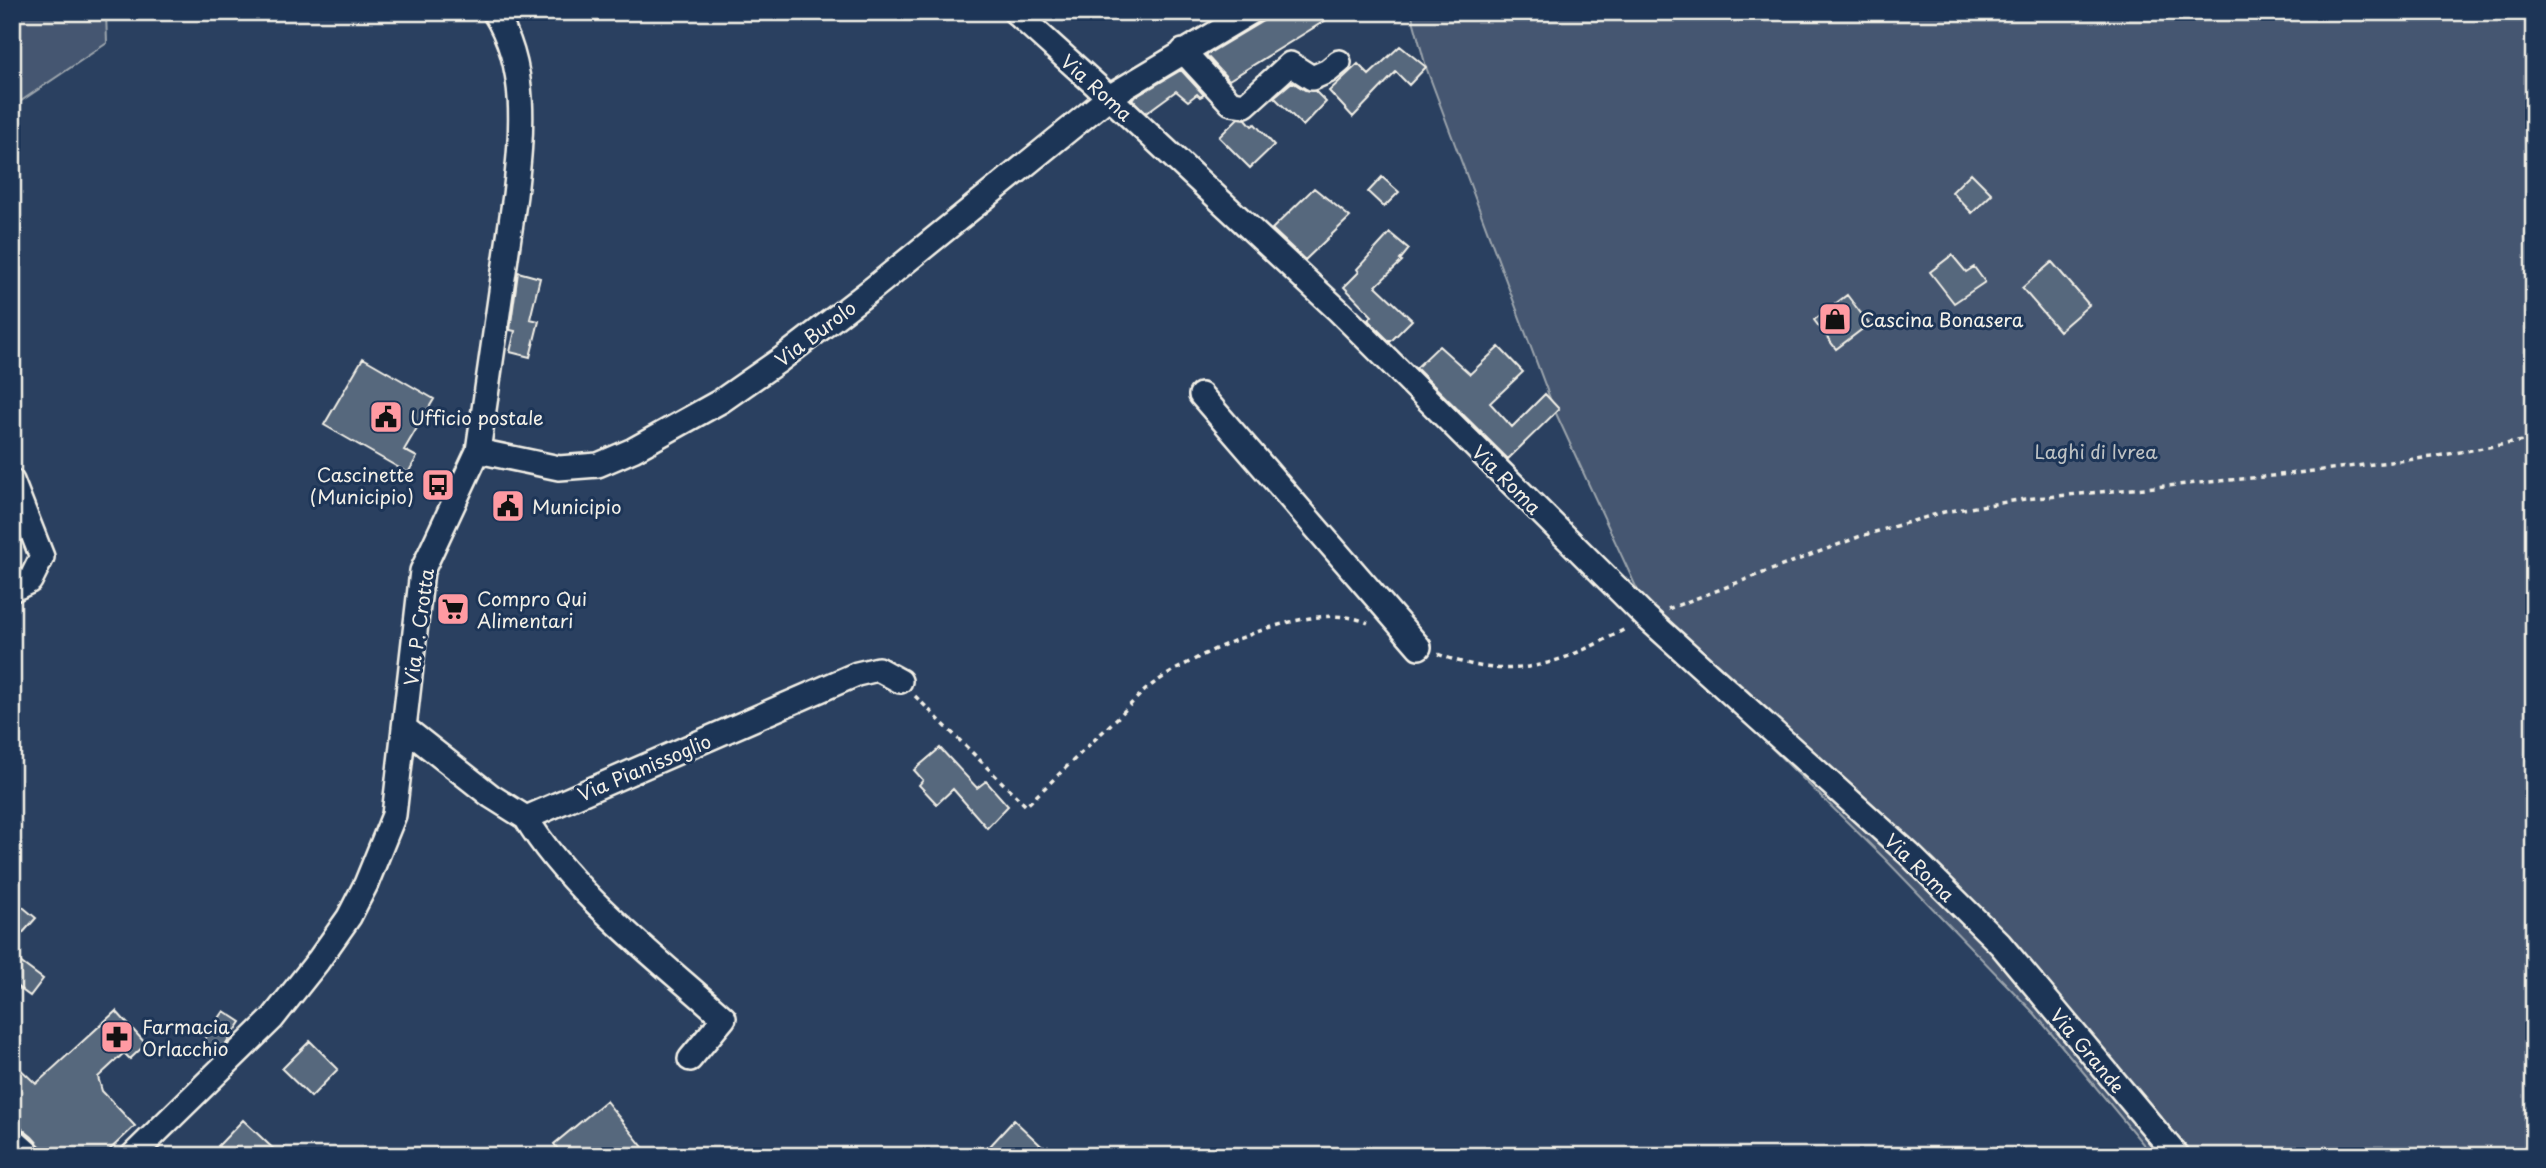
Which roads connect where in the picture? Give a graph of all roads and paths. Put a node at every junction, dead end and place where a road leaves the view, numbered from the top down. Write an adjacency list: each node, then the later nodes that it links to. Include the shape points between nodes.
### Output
1 (1015, 12): 6 (street, Via Roma)
2 (1251, 12): 4 (street, Via Burolo)
3 (498, 13): 9 (street, Via P. Crotta, via 511,46 520,93 520,152)
4 (1183, 51): 5 (street, via 1231,103 1245,105 1290,64 1312,78); 6 (street, Via Burolo)
5 (1339, 62)
6 (1110, 97): 9 (street, Via Burolo, via 780,360 721,401 634,450 598,465 559,468); 12 (street, Via Roma, via 1339,311)
7 (1201, 395): 14 (street)
8 (2534, 439): 12 (path, via 2432,457 2025,499 1944,512 1861,536)
9 (478, 451): 16 (street, Via P. Crotta, via 422,571)
10 (12, 481): 11 (street, via 42,557 30,581)
11 (12, 590)
12 (1646, 617): 14 (path, via 1556,662 1520,670 1458,662); 18 (street, Via Roma, via 1909,854)
13 (1372, 625): 15 (path, via 1360,619 1317,616 1274,625 1209,652 1152,684 1026,806)
14 (1419, 647)
15 (900, 681): 17 (street, Via Pianissoglio, via 877,668 857,674)
16 (406, 729): 17 (street); 22 (street, Via P. Crotta, via 394,815 349,917 272,1019)
17 (526, 818): 19 (street, via 572,877 724,1018)
18 (2000, 944): 23 (street, Via Grande)
19 (690, 1059)
20 (12, 1139): 21 (street)
21 (31, 1156)
22 (132, 1156)
23 (2176, 1156)

